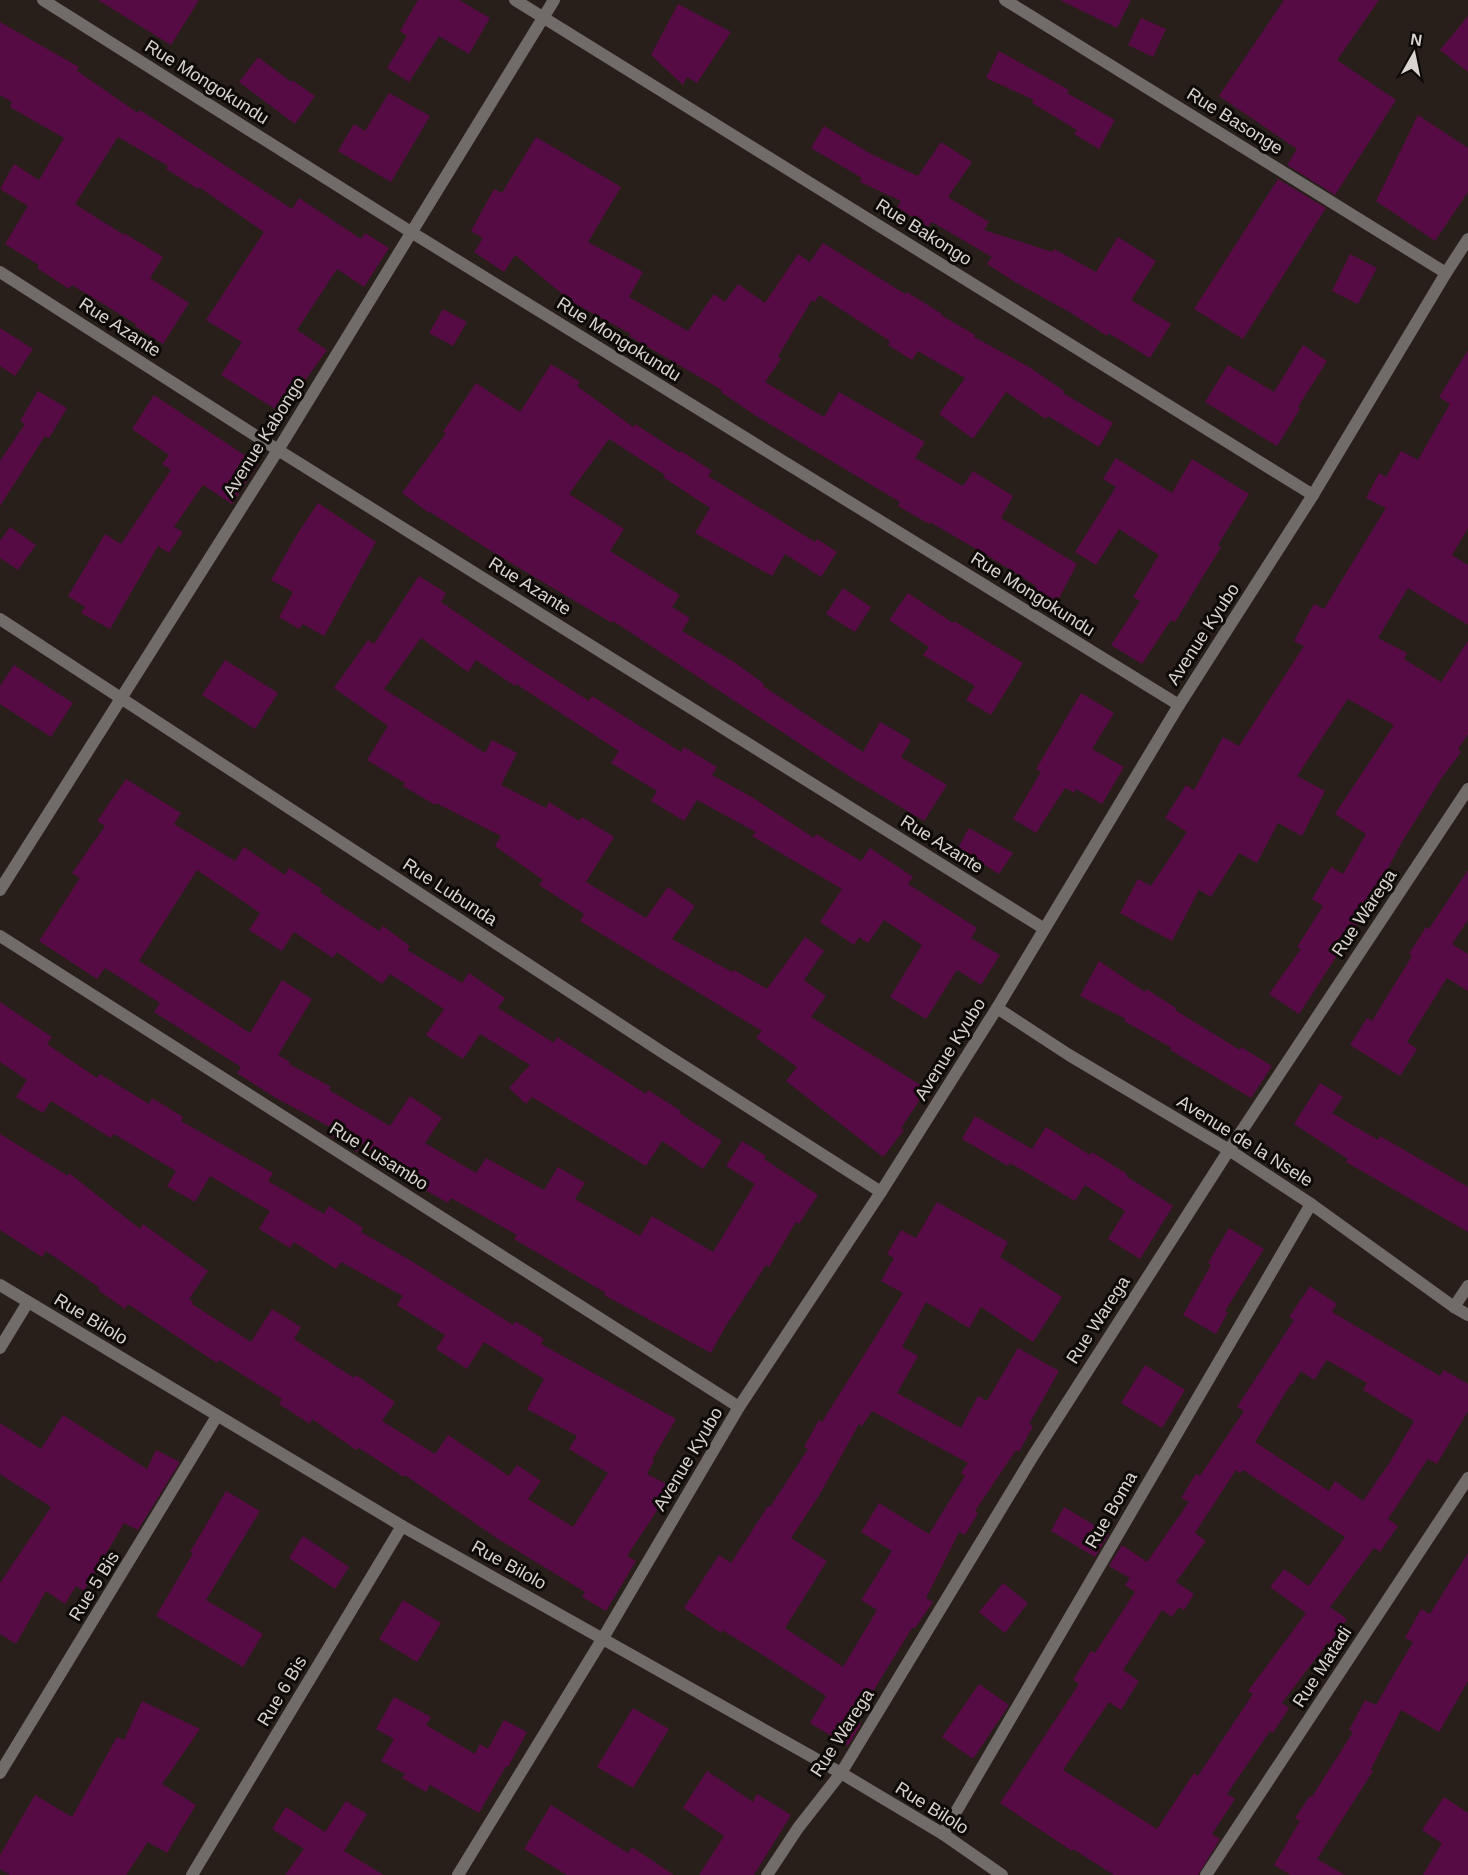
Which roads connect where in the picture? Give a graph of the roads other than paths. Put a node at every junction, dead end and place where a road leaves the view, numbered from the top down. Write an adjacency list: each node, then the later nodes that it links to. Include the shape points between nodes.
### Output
1 (43, 0): 6 (street, Rue Mongokundu)
2 (515, 0): 5 (street, Rue Bakongo)
3 (554, 0): 5 (street, Avenue Kabongo)
4 (1005, 0): 9 (street, Rue Basonge)
5 (543, 17): 6 (street, Avenue Kabongo); 11 (street, Rue Bakongo)
6 (411, 232): 10 (street, Avenue Kabongo); 14 (street, Rue Mongokundu)
7 (1468, 239): 9 (street, Avenue Kyubo)
8 (0, 272): 10 (street, Rue Azante)
9 (1446, 273): 11 (street, Avenue Kyubo)
10 (278, 450): 13 (street, Avenue Kabongo); 17 (street, Rue Azante)
11 (1313, 495): 14 (street, Avenue Kyubo)
12 (0, 619): 13 (street, Rue Lubunda)
13 (122, 698): 16 (street, Avenue Kabongo); 21 (street, Rue Lubunda)
14 (1179, 705): 17 (street, Avenue Kyubo)
15 (1468, 789): 20 (street, Rue Warega)
16 (0, 890)
17 (1043, 928): 19 (street, Avenue Kyubo)
18 (0, 936): 29 (street, Rue Lusambo)
19 (997, 1008): 20 (street, Avenue de la Nsele); 21 (street, Avenue Kyubo)
20 (1229, 1150): 22 (street, Avenue de la Nsele); 35 (street, Rue Warega, via 1033,1456)
21 (881, 1192): 29 (street, Avenue Kyubo)
22 (1311, 1204): 26 (street, Avenue de la Nsele); 36 (street, Rue Boma)
23 (0, 1285): 25 (street, Rue Bilolo)
24 (1468, 1286): 26 (street)
25 (28, 1302): 28 (street); 30 (street, Rue Bilolo)
26 (1454, 1307): 27 (street, Avenue de la Nsele)
27 (1468, 1316)
28 (0, 1348)
29 (739, 1407): 33 (street, Avenue Kyubo)
30 (217, 1416): 32 (street, Rue Bilolo); 34 (street, Rue 5 Bis)
31 (1468, 1478): 41 (street, Rue Matadi)
32 (402, 1526): 33 (street, Rue Bilolo); 37 (street, Rue 6 Bis)
33 (603, 1638): 35 (street, Rue Bilolo); 38 (street, Avenue Kyubo)
34 (0, 1773)
35 (841, 1773): 36 (street, Rue Bilolo); 39 (street, Rue Warega)
36 (942, 1834): 40 (street, Rue Bilolo)
37 (192, 1875)
38 (458, 1875)
39 (767, 1875)
40 (1002, 1875)
41 (1206, 1875)

